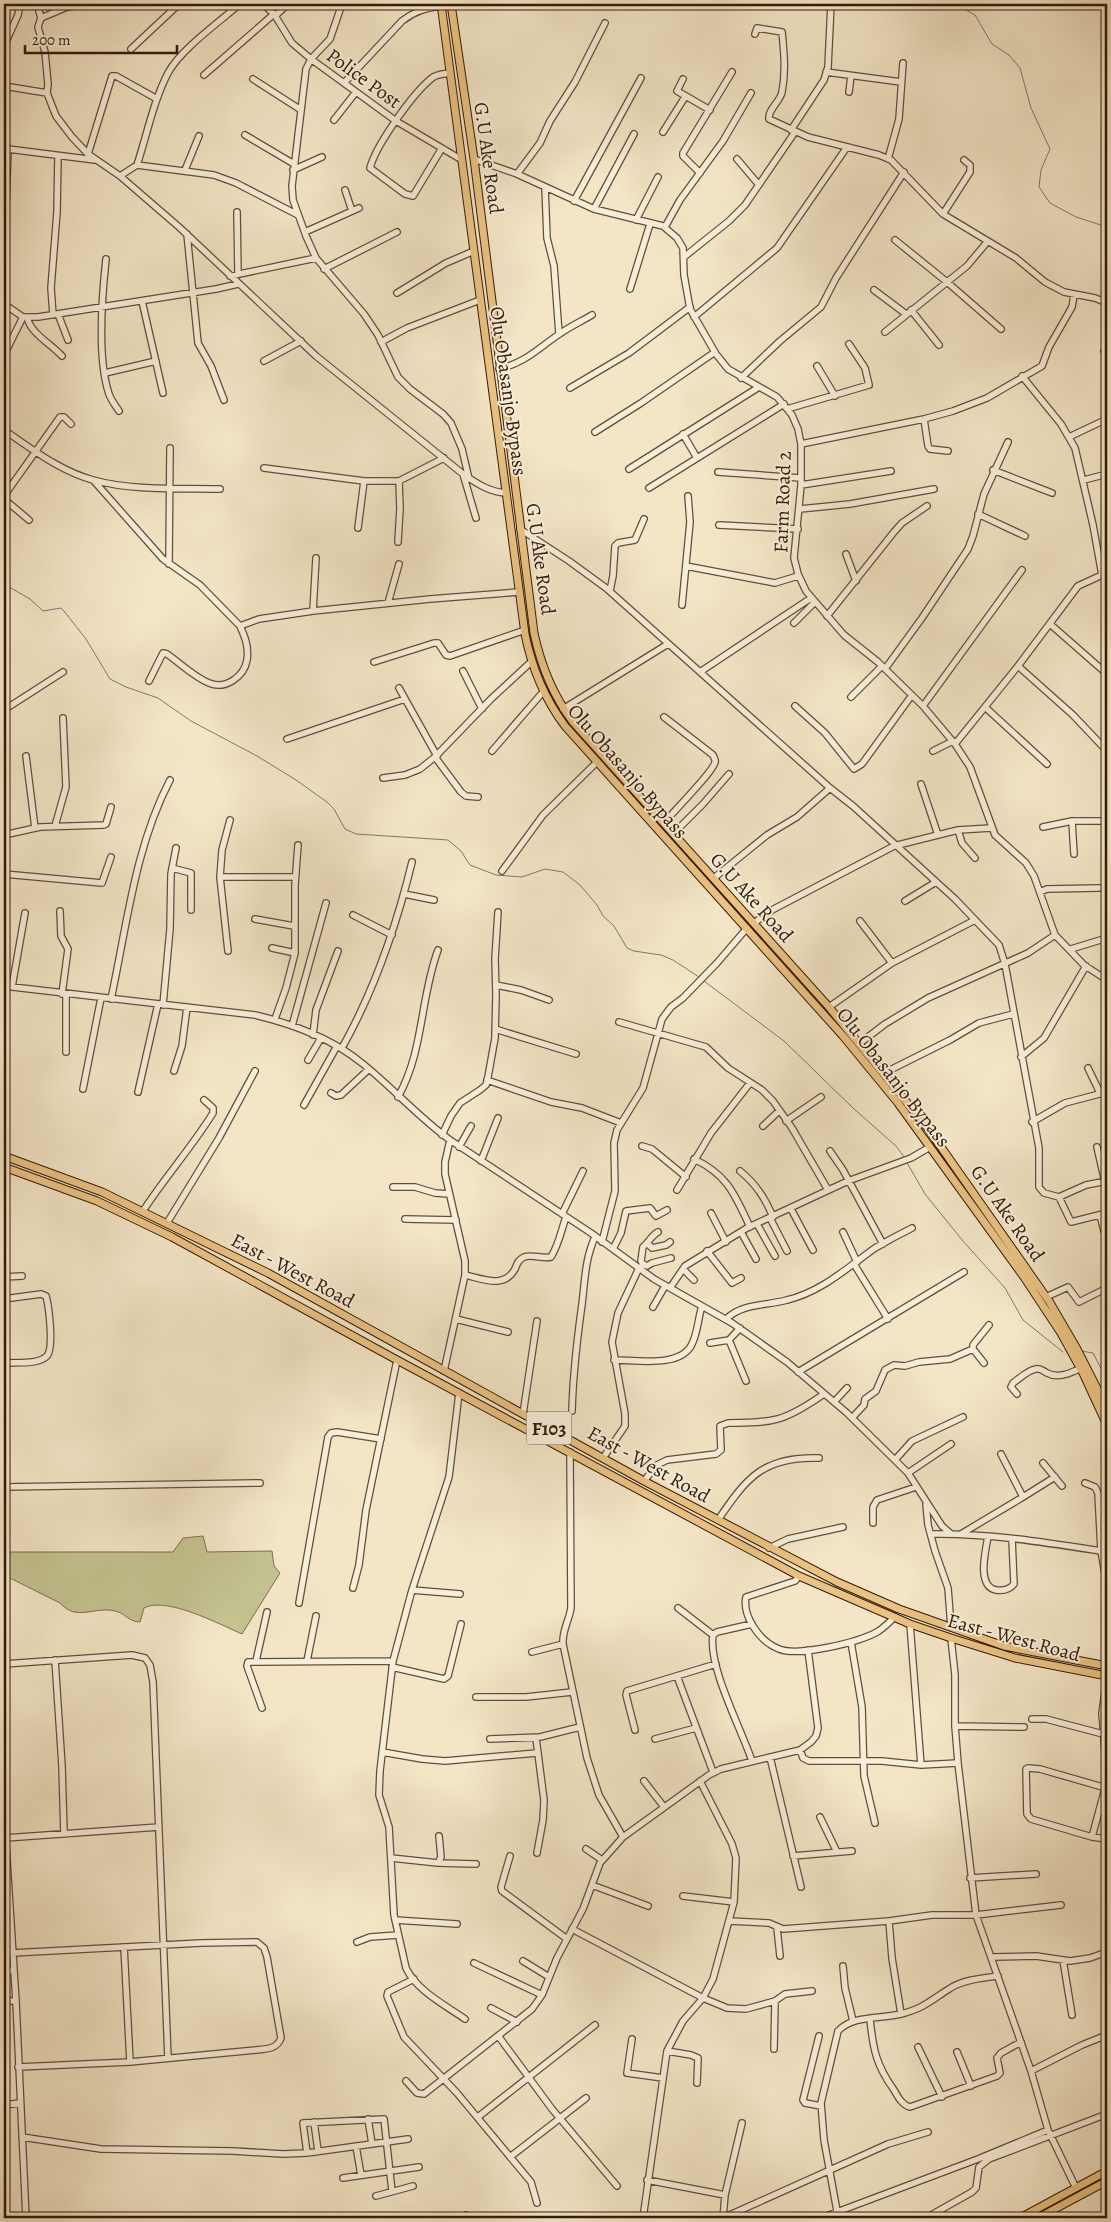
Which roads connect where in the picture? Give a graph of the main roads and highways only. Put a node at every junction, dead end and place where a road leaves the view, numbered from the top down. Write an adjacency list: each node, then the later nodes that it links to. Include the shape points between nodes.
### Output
1 (451, 4): 5 (main road, G.U Ake Road, via 474,159 534,633 546,675 572,722 829,1007 938,1142 1046,1297 1078,1349)
2 (442, 5): 6 (main road, Olu Obasanjo Bypass, via 519,592 531,662 543,692 565,726 854,1048 930,1146 1062,1333)
3 (4, 1156): 7 (main road, East - West Road / F103, via 70,1179 144,1211 268,1273 644,1481 837,1582 899,1609 1004,1646)
4 (4, 1167): 8 (main road, East - West Road / F103, via 66,1188 138,1220 799,1576 950,1638 1015,1658)
5 (1107, 1408)
6 (1107, 1425)
7 (1107, 1666)
8 (1107, 1677)
9 (1107, 2171): 11 (main road)
10 (1107, 2181): 12 (main road)
11 (1020, 2218)
12 (1040, 2218)

